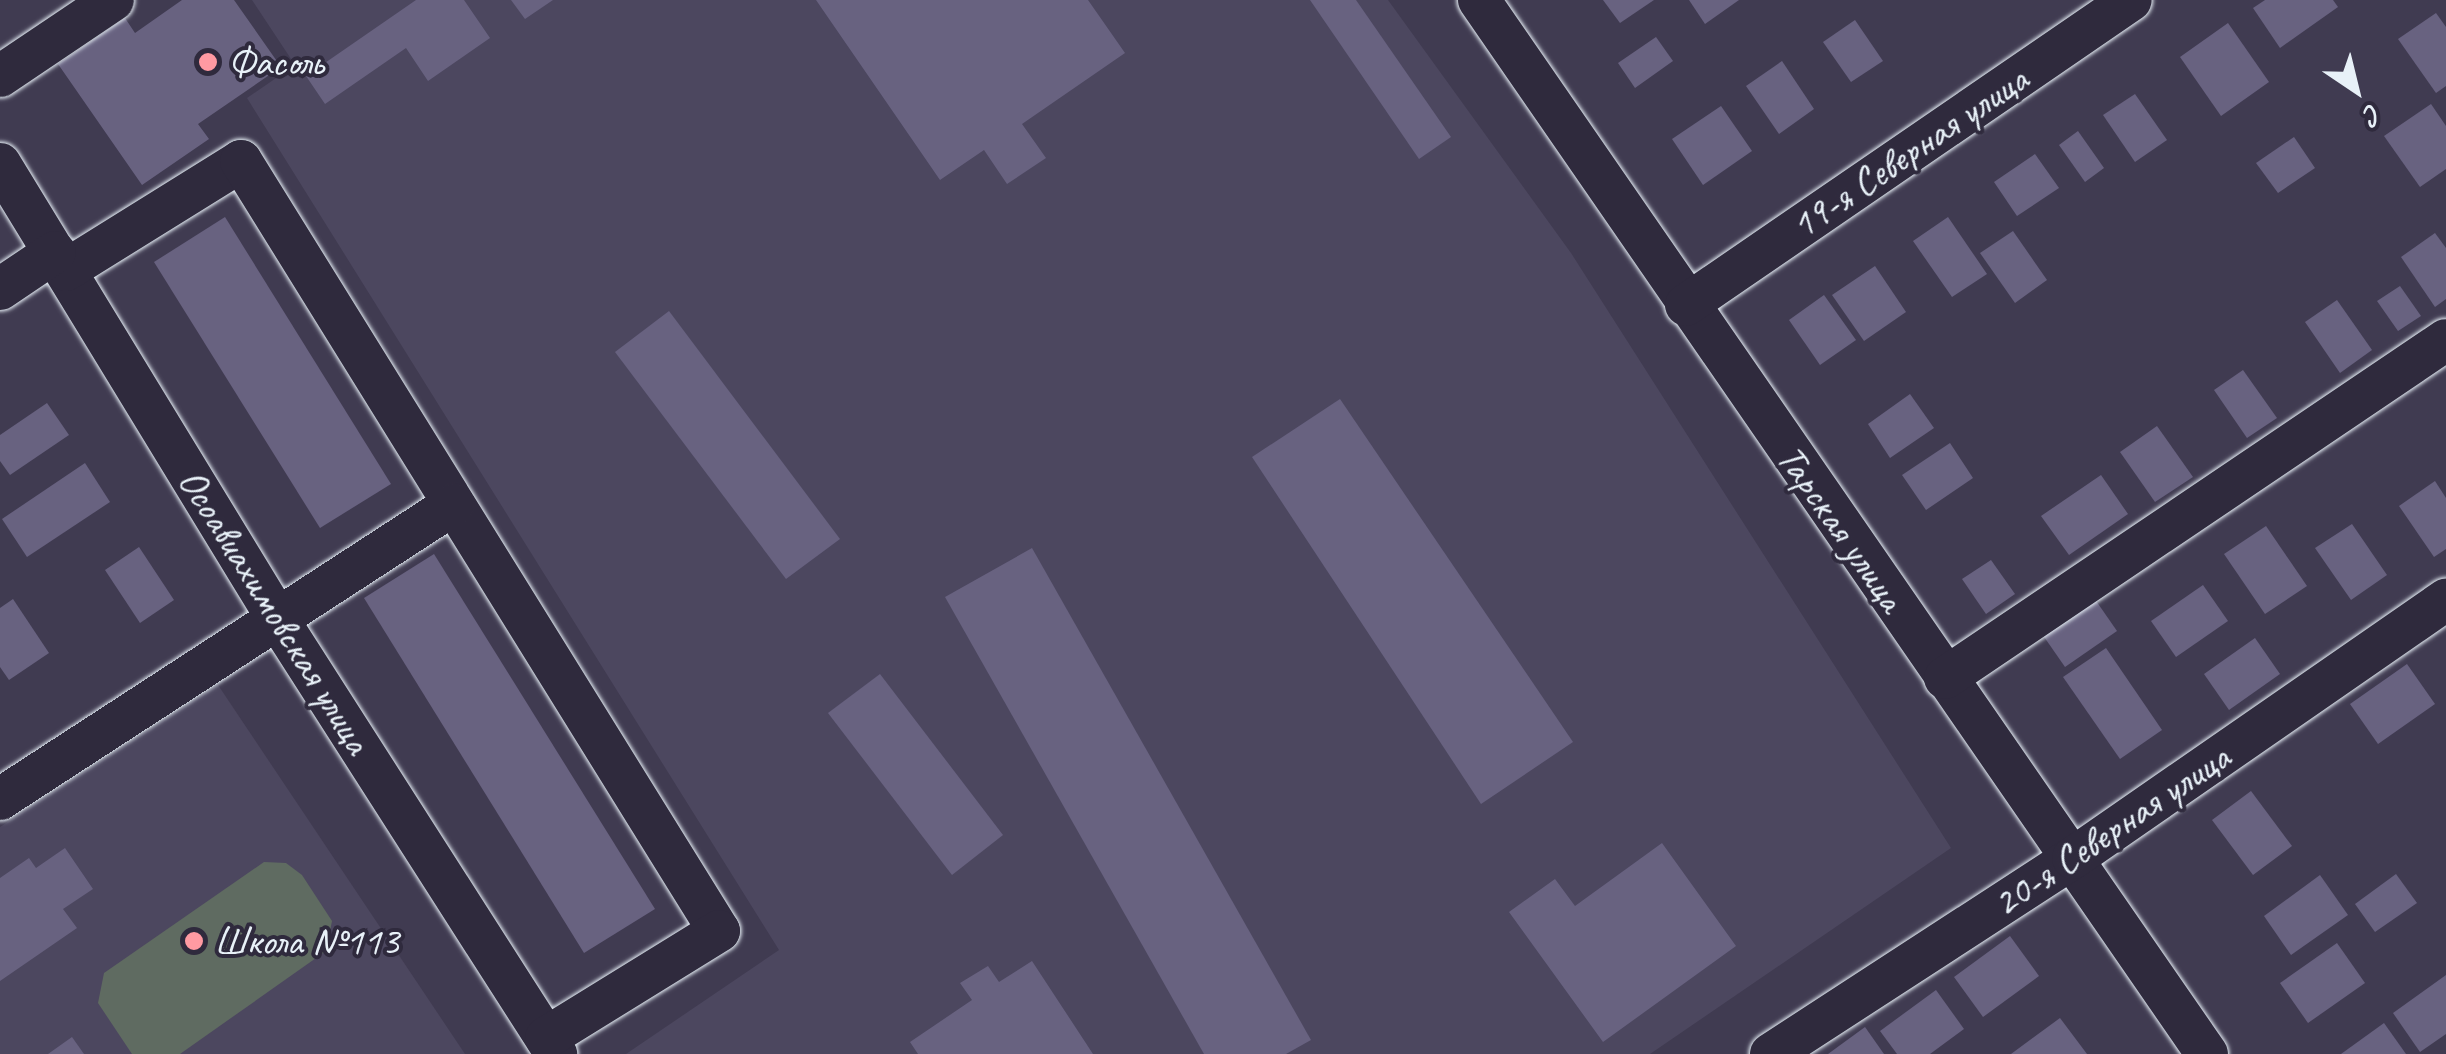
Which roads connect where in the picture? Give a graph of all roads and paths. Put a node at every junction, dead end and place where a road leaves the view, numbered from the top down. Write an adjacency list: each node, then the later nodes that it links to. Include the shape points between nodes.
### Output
1 (114, 0): 4 (street)
2 (1478, 0): 8 (street, Тарская улица)
3 (2132, 0): 8 (street, 19-я Северная улица)
4 (0, 76)
5 (6, 188): 6 (street, Осоавиахимовская улица)
6 (61, 261): 7 (street); 10 (street, via 240,161); 12 (street, Осоавиахимовская улица)
7 (0, 289)
8 (1686, 304): 13 (street, Тарская улица)
9 (2446, 340): 13 (street)
10 (454, 504): 12 (street); 16 (street, via 720,931)
11 (2446, 600): 15 (street, 20-я Северная улица)
12 (277, 618): 14 (street); 16 (street, Осоавиахимовская улица)
13 (1945, 678): 15 (street, Тарская улица)
14 (0, 799)
15 (2073, 858): 17 (street, 20-я Северная улица); 18 (street, Тарская улица)
16 (551, 1046)
17 (1771, 1054)
18 (2207, 1054)

